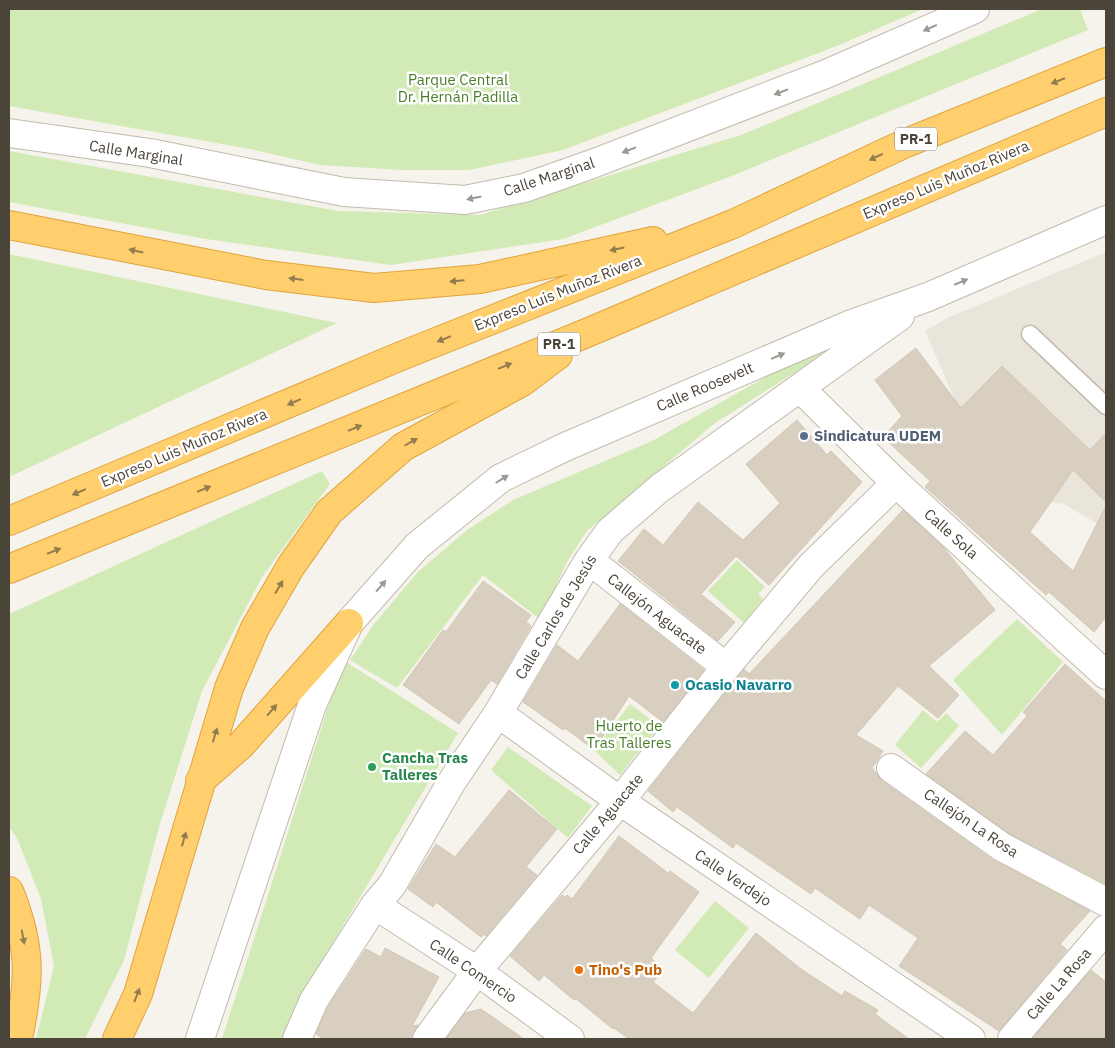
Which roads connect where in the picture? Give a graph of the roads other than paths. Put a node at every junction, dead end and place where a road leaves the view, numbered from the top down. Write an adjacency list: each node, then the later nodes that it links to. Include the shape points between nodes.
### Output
1 (975, 9): 4 (street, Calle Marginal, one-way to 4, via 826,74 601,160 524,188 465,200 344,192 150,153)
2 (1105, 62): 6 (highway, Expreso Luis Muñoz Rivera / PR-1, one-way to 6, via 906,143)
3 (1106, 112): 9 (highway, Expreso Luis Muñoz Rivera / PR-1)
4 (9, 133)
5 (1106, 220): 8 (street, Calle Roosevelt, one-way to 5)
6 (733, 224): 7 (highway, one-way to 7, via 480,279 374,288 266,276); 14 (highway, Expreso Luis Muñoz Rivera / PR-1, one-way to 14, via 400,356)
7 (9, 225)
8 (928, 297): 11 (street, Calle Carlos de Jesús); 17 (street, Calle Roosevelt, one-way to 8, via 417,546 501,478 840,329)
9 (589, 332): 16 (highway, Expreso Luis Muñoz Rivera / PR-1, one-way to 9); 22 (highway, one-way to 9, via 229,688 255,628 291,566 329,512 403,447 522,382)
10 (1030, 334): 12 (lane)
11 (800, 388): 13 (street, Calle Sola); 15 (street, Calle Carlos de Jesús, via 660,488 610,531)
12 (1106, 406)
13 (896, 484): 18 (street, Calle Aguacate, via 811,566); 19 (street, Calle Sola)
14 (9, 521)
15 (589, 560): 18 (street, Callejón Aguacate); 20 (street, Calle Carlos de Jesús)
16 (9, 569)
17 (349, 623): 22 (highway, one-way to 17, via 241,745); 31 (street, Calle Roosevelt, via 312,705)
18 (726, 667): 23 (street, Calle Aguacate)
19 (1106, 675)
20 (498, 713): 23 (street, Calle Verdejo); 26 (street, Calle Carlos de Jesús, via 451,783 392,884)
21 (891, 768): 25 (street, Callejón La Rosa, via 1002,847)
22 (200, 782): 30 (highway, one-way to 22, via 138,994)
23 (620, 801): 28 (street, Calle Aguacate); 35 (street, Calle Verdejo)
24 (9, 891): 29 (highway, one-way to 29, via 20,917 28,966)
25 (1106, 902)
26 (375, 905): 28 (street, Calle Comercio); 32 (street, Calle Carlos de Jesús, via 314,1000)
27 (1106, 929): 36 (street, Calle La Rosa)
28 (477, 971): 33 (street, Calle Aguacate); 34 (street, Calle Comercio)
29 (18, 1039)
30 (117, 1039)
31 (200, 1039)
32 (297, 1039)
33 (427, 1039)
34 (570, 1039)
35 (971, 1039)
36 (1012, 1039)

